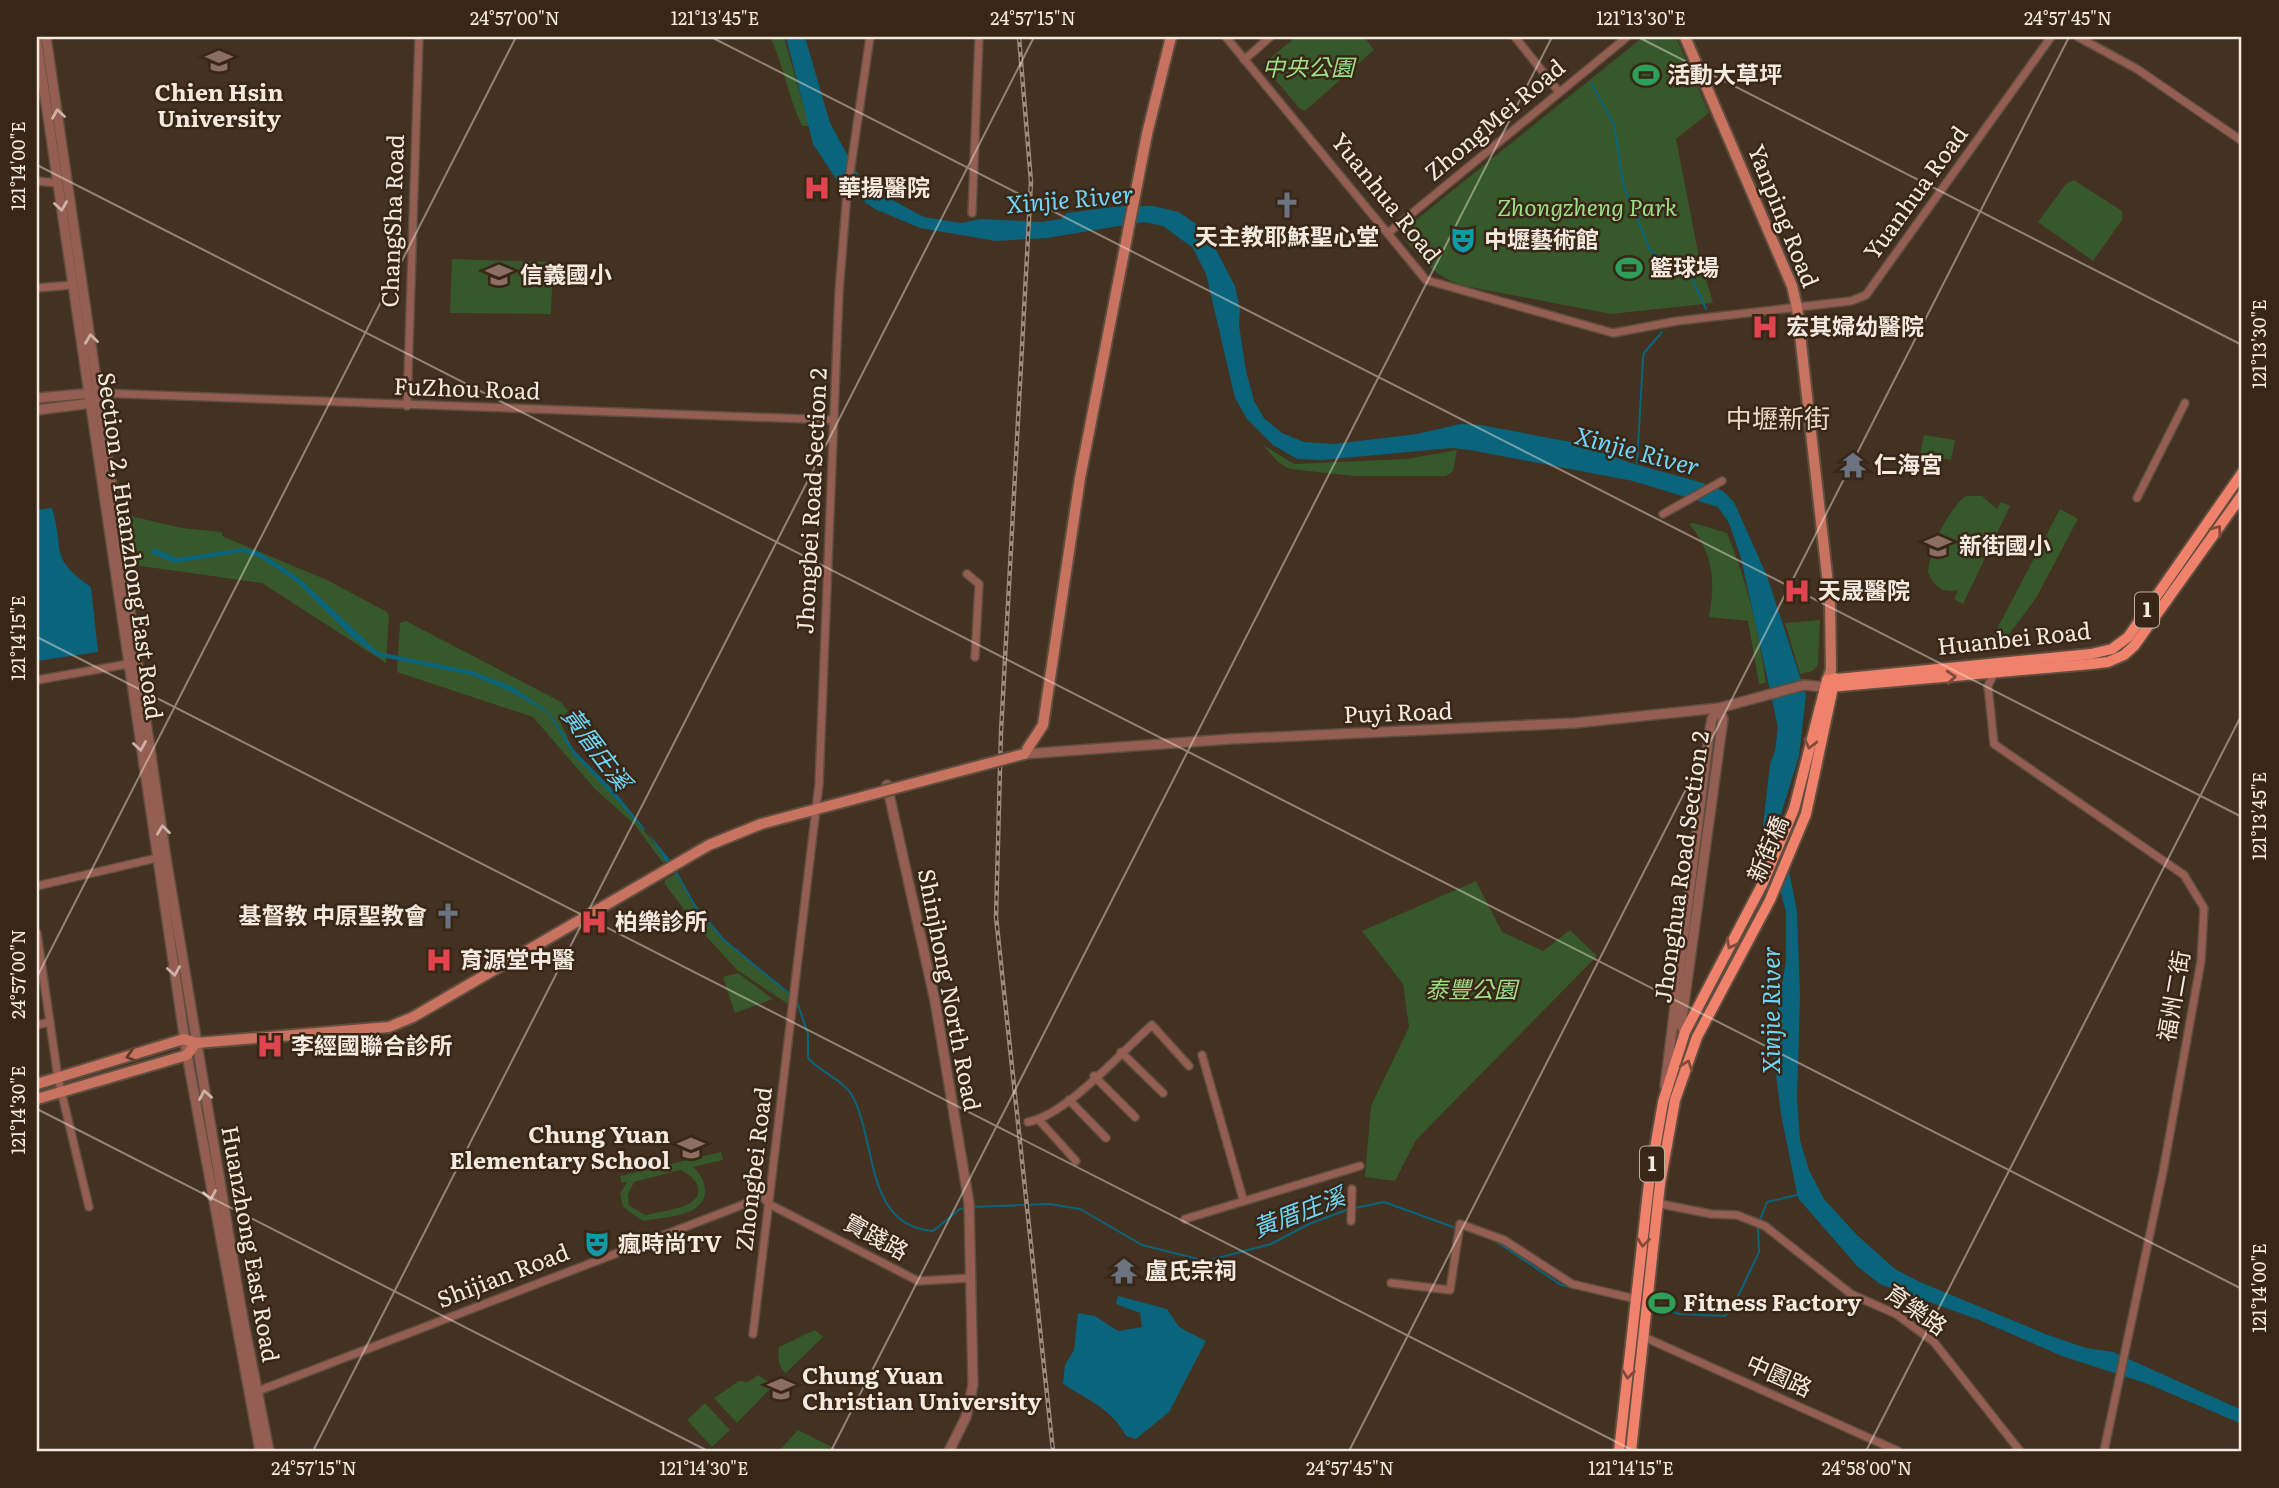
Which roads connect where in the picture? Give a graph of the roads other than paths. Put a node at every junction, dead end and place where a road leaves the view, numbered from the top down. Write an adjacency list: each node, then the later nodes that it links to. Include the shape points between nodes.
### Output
1 (47, 37): 14 (street, Section 2, Huanzhong East Road)
2 (419, 37): 30 (street, ChangSha Road)
3 (870, 37): 32 (street, Jhongbei Road Section 2, via 847,193)
4 (979, 37): 21 (street)
5 (1171, 37): 46 (main road, via 1080,478 1044,725)
6 (1226, 37): 15 (street, Yuanhua Road)
7 (1270, 37): 15 (street)
8 (1515, 37): 17 (street)
9 (1626, 37): 17 (street, ZhongMei Road)
10 (1685, 37): 25 (main road, Yanping Road)
11 (2051, 37): 25 (street, Yuanhua Road, via 1866,295 1852,301)
12 (2078, 37): 18 (street, via 2137,69)
13 (37, 42): 16 (street, Section 2, Huanzhong East Road)
14 (48, 48): 16 (street); 26 (street, Section 2, Huanzhong East Road, one-way to 14)
15 (1244, 60): 22 (street, Yuanhua Road)
16 (38, 61): 20 (street, Section 2, Huanzhong East Road)
17 (1559, 92): 22 (street, ZhongMei Road)
18 (2242, 141)
19 (37, 181): 20 (street)
20 (57, 183): 23 (street, Section 2, Huanzhong East Road, one-way to 23)
21 (972, 213)
22 (1388, 233): 25 (street, Yuanhua Road, via 1426,279 1613,332)
23 (72, 285): 24 (street); 26 (street, Section 2, Huanzhong East Road)
24 (37, 288)
25 (1797, 307): 44 (main road, Yanping Road, via 1830,602)
26 (94, 393): 27 (street); 29 (street, Section 2, Huanzhong East Road); 30 (street, FuZhou Road); 58 (street, Section 2, Huanzhong East Road, one-way to 26)
27 (37, 398)
28 (2185, 403): 36 (street)
29 (90, 405): 31 (street); 41 (street, Section 2, Huanzhong East Road)
30 (407, 406): 32 (street, FuZhou Road)
31 (37, 410)
32 (834, 420): 48 (street, Jhongbei Road Section 2)
33 (2242, 473): 40 (main road, Huanbei Road / 1, via 2120,645 2091,654)
34 (1723, 481): 37 (street)
35 (2242, 495): 42 (main road, Huanbei Road / 1, one-way to 35, via 2108,662 2124,655)
36 (2137, 498)
37 (1663, 514)
38 (967, 574): 39 (street, via 979,584)
39 (975, 657)
40 (2000, 661): 42 (street); 44 (main road, Huanbei Road / 1)
41 (128, 664): 43 (street); 51 (street, Section 2, Huanzhong East Road, one-way to 51)
42 (1993, 674): 44 (main road, Huanbei Road / 1, one-way to 42); 97 (street, 福州二街, via 1988,686 1994,744 2184,874 2204,908 2189,1029 2150,1243)
43 (37, 680)
44 (1828, 681): 45 (street, Puyi Road); 49 (main road, Yanping Road / 1, one-way to 49); 50 (main road, Yanping Road / 1)
45 (1719, 708): 46 (street, Puyi Road, via 1575,723); 56 (street, Jhonghua Road Section 2, via 1723,719 1681,1026); 70 (street, via 1709,735)
46 (1024, 754): 48 (main road, bridge)
47 (887, 785): 84 (street, Shinjhong North Road, via 934,1001 969,1208)
48 (815, 809): 58 (main road, via 734,833 413,1017 388,1027); 80 (street, Zhongbei Road)
49 (1794, 809): 56 (main road, 新街橋 / 1, one-way to 56, via 1763,883)
50 (1806, 814): 57 (main road, 新街橋 / 1, via 1770,900)
51 (157, 858): 52 (street); 58 (street, Section 2, Huanzhong East Road, one-way to 58)
52 (37, 886)
53 (37, 933): 54 (street)
54 (50, 1022): 55 (street); 64 (street)
55 (37, 1025)
56 (1685, 1032): 57 (street, Jhonghua Road Section 2); 70 (main road, Jhonghua Road Section 2 / 1)
57 (1697, 1037): 79 (main road, Jhonghua Road Section 2 / 1, one-way to 57, via 1675,1100)
58 (190, 1041): 60 (main road); 64 (main road, one-way to 64); 89 (street, Huanzhong East Road, one-way to 58)
59 (1121, 1052): 62 (street, via 1152,1025); 63 (street); 67 (street)
60 (187, 1055): 66 (main road); 89 (street, Huanzhong East Road, one-way to 89)
61 (1202, 1055): 78 (street)
62 (1189, 1066)
63 (1094, 1076): 69 (street); 71 (street)
64 (58, 1078): 65 (main road); 66 (street)
65 (37, 1084)
66 (62, 1091): 68 (main road); 81 (street)
67 (1163, 1093)
68 (37, 1098)
69 (1069, 1100): 72 (street); 74 (street)
70 (1663, 1102): 79 (main road, Jhonghua Road Section 2 / 1)
71 (1135, 1117)
72 (1039, 1120): 73 (street); 75 (street)
73 (1028, 1122)
74 (1106, 1138)
75 (1076, 1161)
76 (1360, 1166): 78 (street)
77 (1352, 1189): 83 (street)
78 (1243, 1199): 82 (street)
79 (1653, 1202): 86 (main road, Jhonghua Road Section 2 / 1); 96 (street, 育樂路, via 1737,1215 1765,1226 1851,1294 1880,1304 1934,1342)
80 (769, 1205): 84 (street, 實踐路, via 918,1281); 87 (street, Zhongbei Road); 89 (street, Shijian Road, via 763,1197 755,1199)
81 (89, 1207)
82 (1185, 1219)
83 (1351, 1221)
84 (971, 1278): 92 (street, Shinjhong North Road, via 974,1385 966,1417)
85 (1391, 1283): 86 (street, via 1450,1290 1460,1223 1504,1240 1572,1284)
86 (1642, 1304): 88 (main road, Jhonghua Road Section 2 / 1); 93 (main road, Jhonghua Road Section 2 / 1, one-way to 93)
87 (753, 1334)
88 (1644, 1337): 94 (main road, Jhonghua Road Section 2 / 1); 95 (street, 中園路)
89 (253, 1393): 90 (street, Huanzhong East Road); 91 (street, Huanzhong East Road)
90 (260, 1451)
91 (269, 1451)
92 (949, 1451)
93 (1619, 1451)
94 (1631, 1451)
95 (1898, 1451)
96 (2020, 1451)
97 (2104, 1451)

